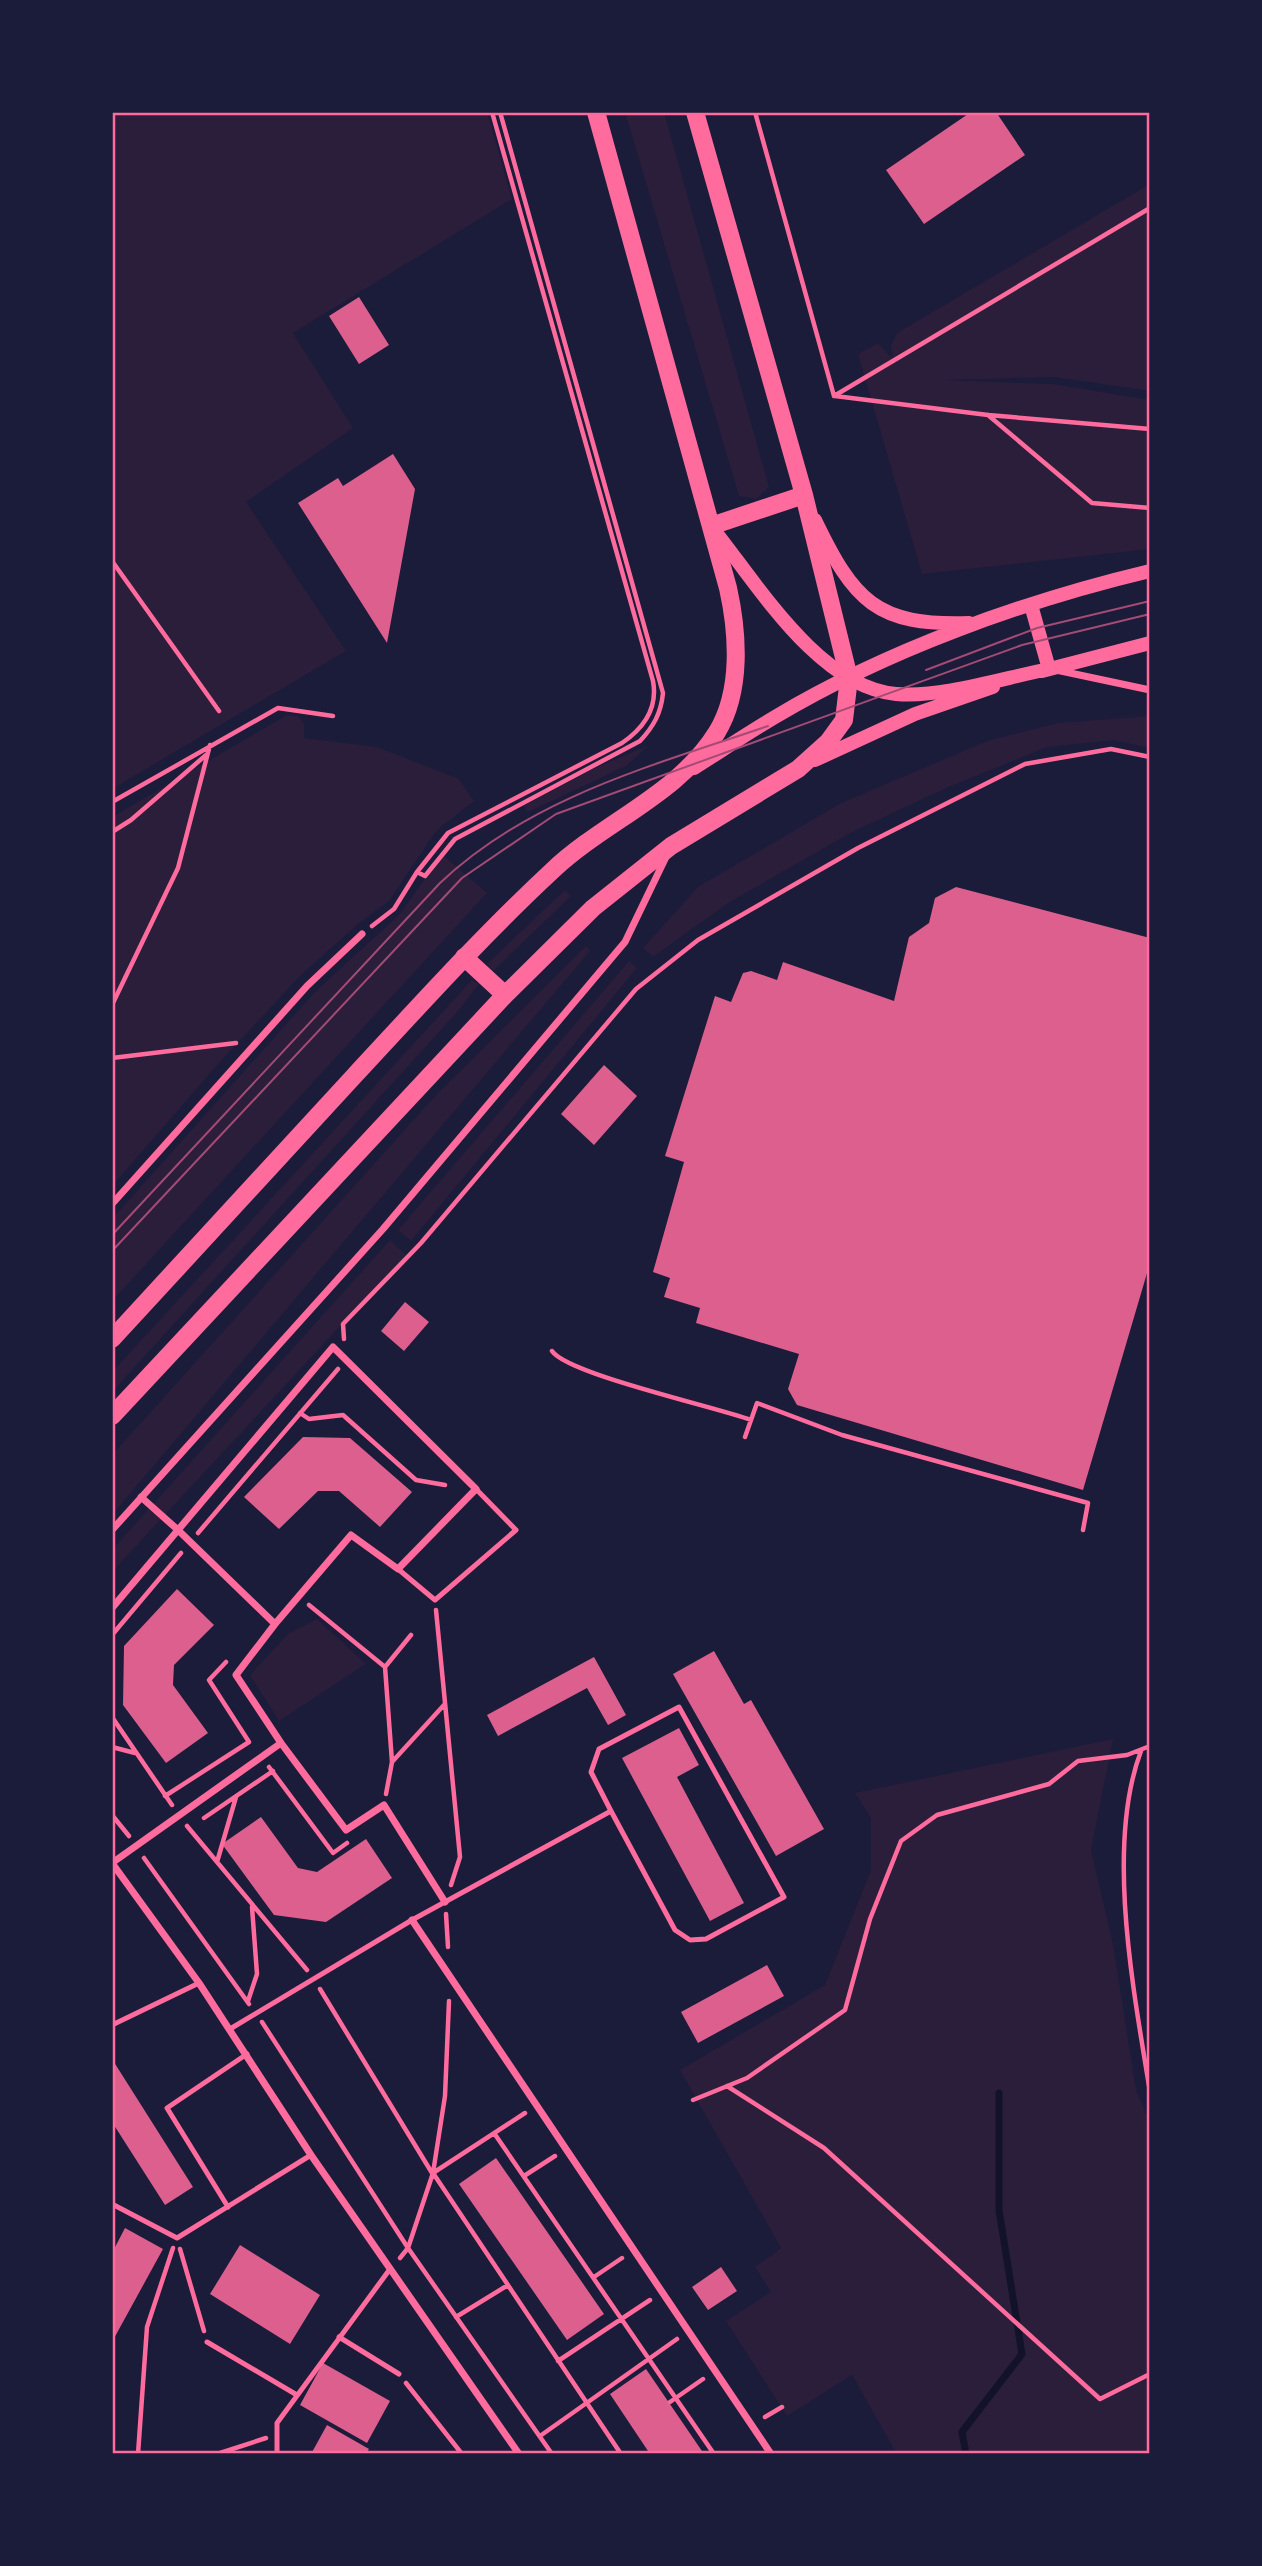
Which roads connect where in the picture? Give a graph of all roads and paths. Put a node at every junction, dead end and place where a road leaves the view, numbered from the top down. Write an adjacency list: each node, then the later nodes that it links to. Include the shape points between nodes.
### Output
1 (492, 112): 31 (path, via 655,692 651,712 631,736 448,833)
2 (500, 112): 31 (path, via 663,693 662,709 640,741 455,839 425,876)
3 (596, 112): 12 (main road)
4 (695, 112): 10 (main road)
5 (755, 112): 7 (path)
6 (1150, 208): 7 (path)
7 (834, 396): 8 (path)
8 (988, 415): 9 (path); 11 (path, via 1092,503)
9 (1150, 429)
10 (804, 495): 12 (main road); 16 (main road, via 845,575 878,609 915,621); 19 (main road)
11 (1150, 508)
12 (711, 526): 19 (main road, via 800,637 828,665); 27 (main road, via 734,619 733,689 719,729)
13 (112, 561): 21 (path)
14 (1150, 571): 15 (main road)
15 (1031, 605): 16 (main road); 18 (main road)
16 (981, 622): 19 (main road)
17 (1150, 643): 18 (main road)
18 (1049, 668): 19 (main road, via 911,695 879,691); 20 (street); 26 (main road, via 915,714)
19 (849, 678): 26 (main road, via 844,720); 27 (main road, via 776,716)
20 (1150, 690)
21 (219, 711)
22 (333, 716): 23 (path, via 278,708)
23 (210, 745): 24 (path); 28 (path)
24 (206, 755): 29 (path); 35 (path, via 178,868)
25 (1150, 757): 41 (path, via 1111,749 1025,764 858,848 688,948 636,989 421,1243 342,1324)
26 (798, 769): 30 (main road)
27 (680, 777): 33 (main road, via 555,868)
28 (112, 802)
29 (112, 832)
30 (671, 846): 34 (main road, via 593,908); 48 (street, via 625,942 383,1229)
31 (417, 872): 32 (path, via 394,909)
32 (362, 933): 36 (street)
33 (464, 957): 34 (main road); 39 (main road)
34 (505, 995): 43 (main road)
35 (112, 1005)
36 (257, 1041): 37 (path); 38 (street)
37 (112, 1058)
38 (112, 1204)
39 (112, 1339)
40 (552, 1351): 44 (path, via 583,1369)
41 (346, 1359): 42 (path); 47 (street); 51 (street, via 333,1347)
42 (300, 1413): 46 (path, via 309,1419 343,1415 415,1480); 52 (path)
43 (112, 1416)
44 (751, 1419): 45 (path); 50 (path, via 757,1403 842,1435 1088,1503)
45 (745, 1437)
46 (444, 1485)
47 (475, 1489): 53 (street); 55 (lane, via 516,1530)
48 (141, 1497): 49 (street); 51 (street)
49 (112, 1530)
50 (1083, 1530)
51 (178, 1531): 52 (street); 56 (street)
52 (190, 1542): 57 (street); 58 (path)
53 (398, 1569): 54 (street, via 351,1535); 55 (lane)
54 (298, 1596): 57 (street); 61 (path)
55 (435, 1600): 62 (path)
56 (112, 1608)
57 (275, 1624): 65 (street, via 236,1675)
58 (112, 1635)
59 (411, 1635): 61 (path)
60 (234, 1653): 64 (path, via 209,1680)
61 (385, 1667): 70 (path)
62 (445, 1704): 70 (path); 86 (path, via 460,1857)
63 (112, 1717): 69 (path)
64 (249, 1742): 71 (path); 73 (path)
65 (281, 1742): 71 (street); 75 (street, via 346,1830)
66 (1150, 1746): 68 (path)
67 (112, 1747): 69 (path)
68 (1141, 1750): 97 (path, via 1078,1762 1049,1784 937,1815 901,1840 870,1919 845,2010 747,2078); 98 (path, via 1134,1769 1123,1857 1135,1997)
69 (136, 1753): 73 (path)
70 (392, 1762): 75 (path)
71 (241, 1771): 74 (path); 78 (street)
72 (273, 1771): 74 (path)
73 (165, 1796): 78 (path)
74 (236, 1797): 79 (path); 84 (path)
75 (384, 1805): 86 (street)
76 (611, 1811): 76 (lane, via 675,1930 690,1940 706,1939 784,1897 679,1707 599,1749 591,1772); 86 (lane)
77 (112, 1815): 81 (path)
78 (179, 1815): 79 (path); 81 (street)
79 (189, 1829): 80 (path); 84 (path)
80 (178, 1836)
81 (136, 1846): 83 (path); 85 (street)
82 (156, 1851): 83 (path)
83 (145, 1859): 92 (path)
84 (217, 1862): 87 (path)
85 (112, 1863): 91 (street)
86 (445, 1902): 88 (lane); 89 (path)
87 (252, 1904): 90 (path); 92 (path, via 257,1974)
88 (412, 1920): 89 (street); 90 (lane)
89 (451, 1978): 104 (path, via 445,2096); 141 (street)
90 (313, 1979): 93 (lane); 104 (path)
91 (199, 1983): 94 (lane); 95 (street)
92 (248, 2002): 93 (path)
93 (257, 2014): 95 (lane); 109 (path)
94 (112, 2025)
95 (230, 2029): 96 (street)
96 (247, 2054): 102 (street); 107 (lane, via 166,2108)
97 (727, 2086): 99 (path); 123 (path, via 824,2148 1100,2399)
98 (1150, 2092)
99 (692, 2100)
100 (526, 2112): 101 (path)
101 (494, 2133): 104 (path); 105 (path)
102 (311, 2155): 107 (lane); 111 (street)
103 (555, 2156): 105 (path)
104 (433, 2174): 109 (path); 113 (path)
105 (524, 2176): 112 (path)
106 (112, 2204): 108 (lane)
107 (228, 2207): 108 (lane)
108 (177, 2238): 119 (path); 133 (path, via 147,2327)
109 (408, 2248): 115 (path)
110 (622, 2258): 112 (path)
111 (390, 2269): 117 (lane); 137 (street)
112 (594, 2277): 116 (path)
113 (508, 2286): 115 (path); 121 (path)
114 (650, 2300): 116 (path)
115 (456, 2317): 132 (path)
116 (622, 2318): 120 (path); 121 (path)
117 (339, 2337): 122 (lane); 125 (lane)
118 (677, 2339): 120 (path)
119 (207, 2342): 125 (lane)
120 (649, 2358): 126 (path); 127 (path)
121 (558, 2361): 127 (path)
122 (399, 2374): 136 (path)
123 (1150, 2374)
124 (704, 2379): 126 (path)
125 (297, 2395): 131 (lane, via 277,2423)
126 (676, 2398): 128 (path); 140 (path)
127 (586, 2402): 132 (path); 139 (path)
128 (670, 2402)
129 (782, 2407): 130 (path)
130 (765, 2417)
131 (278, 2434): 134 (path); 135 (lane)
132 (540, 2435): 138 (path)
133 (138, 2454)
134 (217, 2454)
135 (277, 2454)
136 (461, 2454)
137 (519, 2454)
138 (552, 2454)
139 (621, 2454)
140 (714, 2454)
141 (771, 2454)

